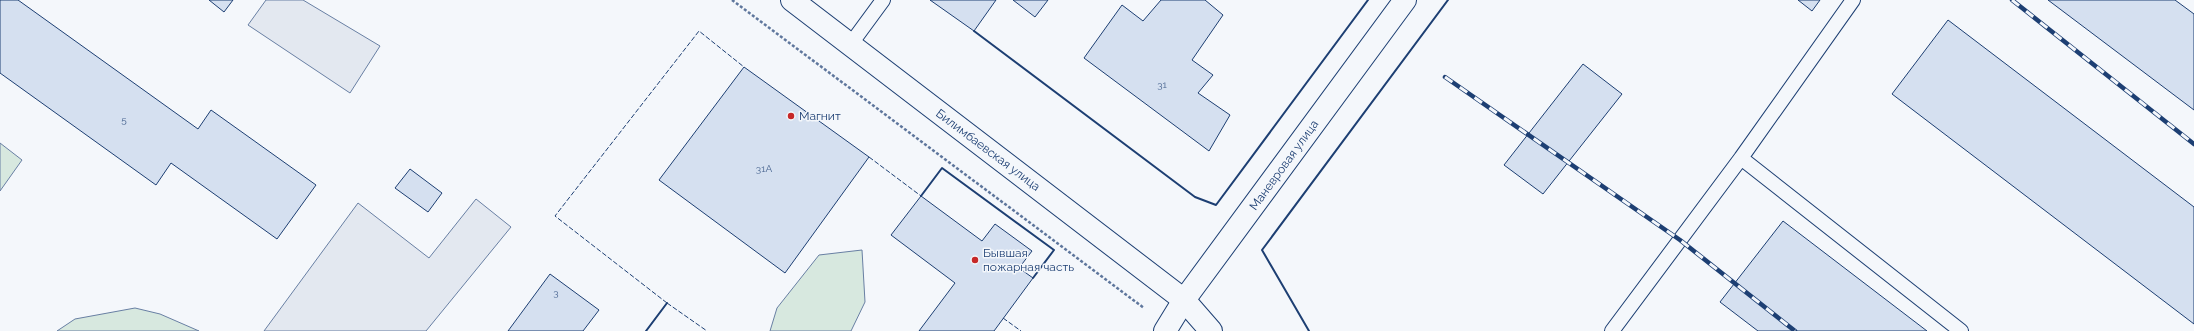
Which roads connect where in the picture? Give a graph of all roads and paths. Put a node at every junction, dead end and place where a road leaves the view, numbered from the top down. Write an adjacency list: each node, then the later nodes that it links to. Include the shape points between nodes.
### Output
1 (732, 0): 9 (path)
2 (792, 0): 6 (main road, Билимбаевская улица)
3 (883, 0): 6 (lane)
4 (1405, 0): 8 (main road, Маневровая улица)
5 (1853, 0): 7 (lane)
6 (850, 44): 8 (main road, Билимбаевская улица)
7 (1741, 158): 12 (lane); 13 (lane)
8 (1184, 300): 10 (main road, Маневровая улица); 11 (main road, Билимбаевская улица)
9 (1144, 308)
10 (1165, 331)
11 (1211, 331)
12 (1612, 331)
13 (1961, 331)

